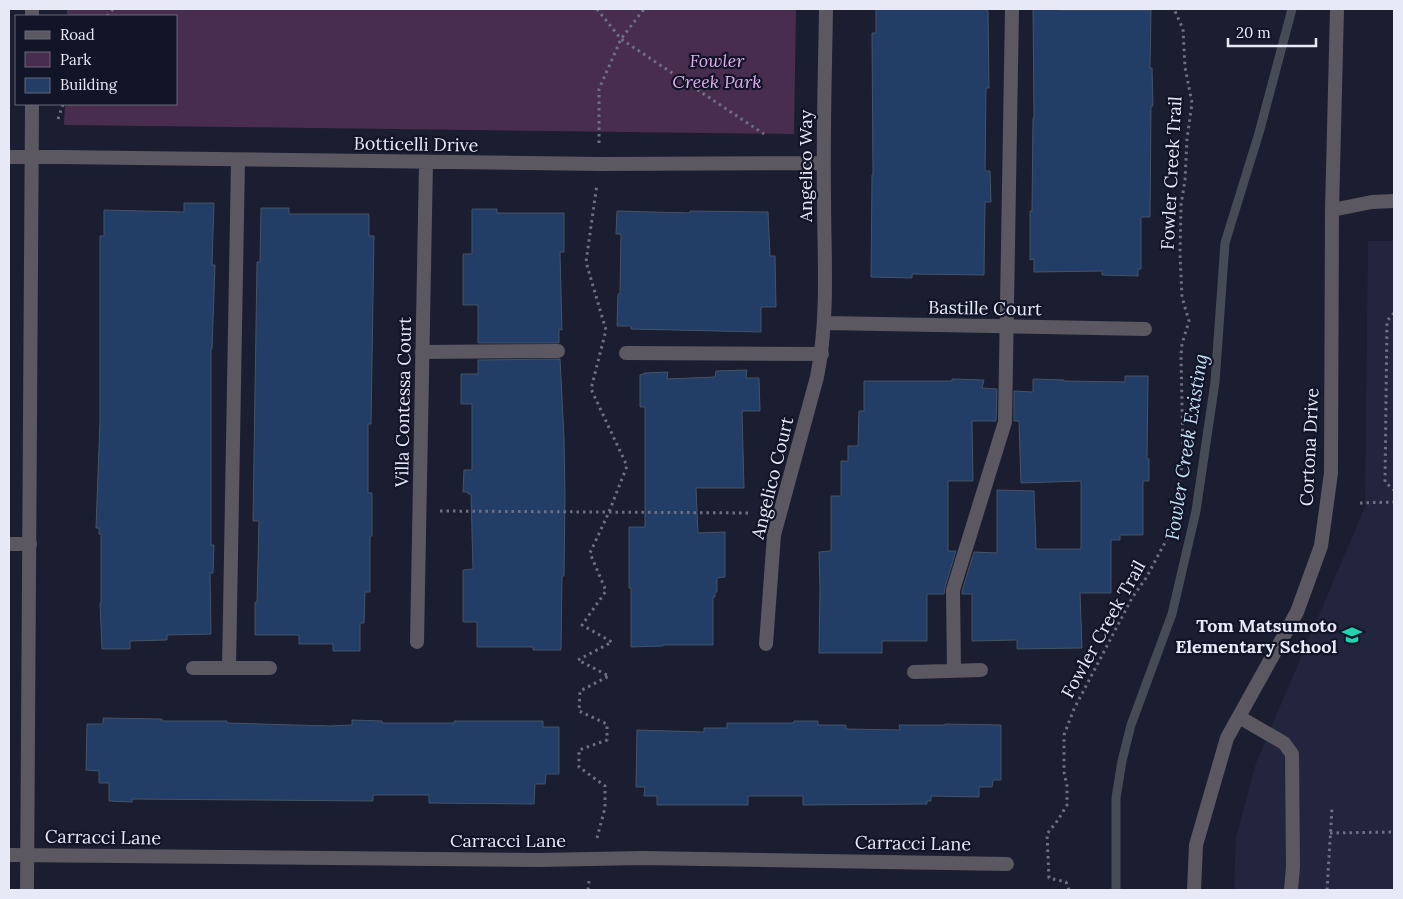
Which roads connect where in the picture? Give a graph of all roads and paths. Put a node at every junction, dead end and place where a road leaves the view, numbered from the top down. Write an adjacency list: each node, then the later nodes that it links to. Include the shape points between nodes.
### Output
1 (597, 9): 7 (path)
2 (644, 9): 7 (path)
3 (826, 9): 16 (street, Angelico Way)
4 (1012, 9): 22 (street)
5 (1174, 9): 54 (path, Fowler Creek Trail, via 1183,29 1185,67 1192,103 1181,205 1182,297 1189,321 1181,356 1183,455 1168,537 1109,641 1074,708 1064,736 1067,805 1046,834 1049,878 1066,882)
6 (1337, 9): 19 (street, Cortona Drive)
7 (621, 39): 11 (path); 17 (path, via 599,89)
8 (32, 105): 13 (street)
9 (63, 105): 10 (path)
10 (58, 120)
11 (764, 134)
12 (9, 157): 13 (street, Botticelli Drive)
13 (32, 158): 14 (street, Botticelli Drive); 35 (street)
14 (238, 160): 15 (street, Botticelli Drive); 39 (street)
15 (426, 162): 17 (street, Botticelli Drive); 25 (street, Villa Contessa Court)
16 (823, 163): 17 (street, Botticelli Drive); 21 (street, Angelico Way)
17 (600, 164): 32 (path, via 586,262 606,330 591,389 627,466)
18 (1394, 201): 19 (street)
19 (1332, 210): 44 (street, Cortona Drive, via 1331,473 1321,546 1297,612)
20 (1394, 313): 28 (path, via 1387,321 1385,482)
21 (825, 323): 22 (street, Bastille Court); 27 (street, Angelico Court)
22 (1007, 327): 23 (street, Bastille Court); 42 (street, via 1005,422 953,590)
23 (1145, 330)
24 (558, 351): 25 (street)
25 (422, 352): 31 (street, Villa Contessa Court)
26 (626, 353): 27 (street)
27 (822, 354): 37 (street, Angelico Court, via 774,535)
28 (1394, 490)
29 (1394, 502): 30 (path)
30 (1360, 503)
31 (420, 510): 32 (path); 36 (street, Villa Contessa Court)
32 (609, 512): 33 (path); 50 (path, via 590,553 606,591 582,625 612,642 578,660 610,676 580,691 579,711 607,724 607,740 579,750 579,767 605,786 605,808)
33 (751, 513)
34 (9, 544): 35 (street)
35 (30, 544): 49 (street)
36 (418, 642)
37 (766, 644)
38 (193, 668): 39 (street)
39 (229, 668): 40 (street)
40 (270, 668)
41 (981, 670): 42 (street)
42 (954, 671): 43 (street)
43 (914, 672)
44 (1238, 717): 55 (street, Cortona Drive, via 1228,738 1196,845); 56 (street, via 1284,743 1292,754)
45 (1332, 808): 47 (path)
46 (1394, 832): 47 (path)
47 (1330, 833): 57 (path)
48 (9, 855): 49 (street, Carracci Lane)
49 (27, 855): 50 (street, Carracci Lane); 52 (street)
50 (591, 859): 51 (street, Carracci Lane); 53 (path)
51 (1007, 864)
52 (27, 890)
53 (588, 890)
54 (1069, 890)
55 (1194, 890)
56 (1291, 890)
57 (1327, 890)

